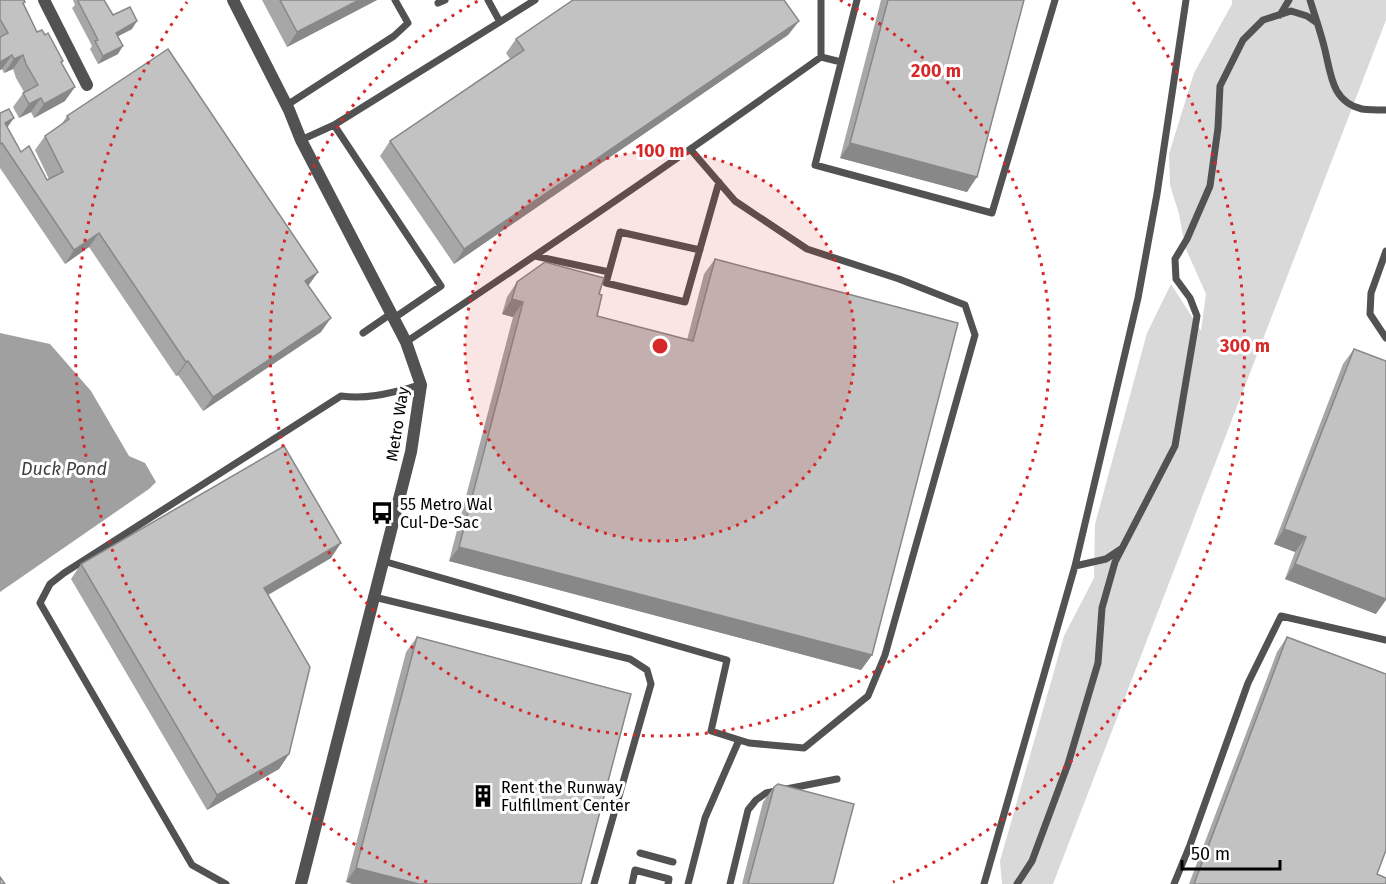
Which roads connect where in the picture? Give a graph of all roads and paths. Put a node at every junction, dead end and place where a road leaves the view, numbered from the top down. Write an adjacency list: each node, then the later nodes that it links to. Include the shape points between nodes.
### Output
1 (44, 0): 17 (street)
2 (233, 0): 18 (street, Metro Way)
3 (394, 0): 18 (lane, via 408,23)
4 (488, 0): 13 (lane)
5 (535, 0): 13 (lane)
6 (821, 0): 15 (lane)
7 (856, 0): 16 (lane)
8 (1055, 0): 16 (lane, via 992,213 815,165)
9 (1186, 0): 35 (lane, via 1138,298)
10 (1289, 0): 12 (lane)
11 (1310, 0): 14 (lane)
12 (1280, 15): 14 (lane, via 1291,11); 33 (lane, via 1263,20 1243,40 1220,86 1210,186 1175,258 1176,279 1197,316 1175,446)
13 (500, 22): 20 (lane)
14 (1317, 23): 19 (lane, via 1330,76 1342,99 1363,109)
15 (821, 57): 16 (lane); 22 (lane)
16 (841, 62)
17 (87, 85)
18 (287, 105): 21 (street, Metro Way)
19 (1386, 110)
20 (334, 125): 21 (lane); 28 (lane, via 441,286)
21 (301, 140): 28 (street, Metro Way)
22 (691, 150): 23 (lane); 26 (lane)
23 (719, 182): 24 (lane); 38 (lane, via 735,201 807,249 965,304 975,335 885,655 868,696 804,748)
24 (699, 250): 27 (lane, via 620,232); 27 (lane, via 685,302 606,283)
25 (1386, 251): 30 (lane, via 1371,292 1370,314)
26 (535, 256): 27 (lane); 31 (lane)
27 (609, 272)
28 (393, 316): 29 (lane); 31 (street, Metro Way)
29 (363, 333)
30 (1386, 338)
31 (406, 342): 32 (street, Metro Way)
32 (421, 385): 34 (street, Metro Way, via 411,452); 42 (lane, via 375,396 341,396 64,573 50,584 40,603 192,865)
33 (1123, 548): 35 (lane, via 1106,559); 50 (lane, via 1102,608 1098,663 1068,764 1032,861)
34 (383, 561): 36 (street, Metro Way); 38 (lane, via 727,660 711,731)
35 (1075, 566): 49 (lane)
36 (374, 597): 43 (street, Metro Way); 44 (lane, via 630,659 647,670 651,684)
37 (1386, 640): 51 (lane, via 1281,616 1248,683)
38 (739, 740): 47 (lane, via 705,818)
39 (837, 779): 48 (lane, via 766,793 756,800 748,810)
40 (640, 853): 41 (lane)
41 (673, 862)
42 (226, 884)
43 (301, 884)
44 (594, 884)
45 (632, 884): 46 (lane, via 635,870 669,879)
46 (668, 884)
47 (688, 884)
48 (730, 884)
49 (984, 884)
50 (1017, 884)
51 (1174, 884)

